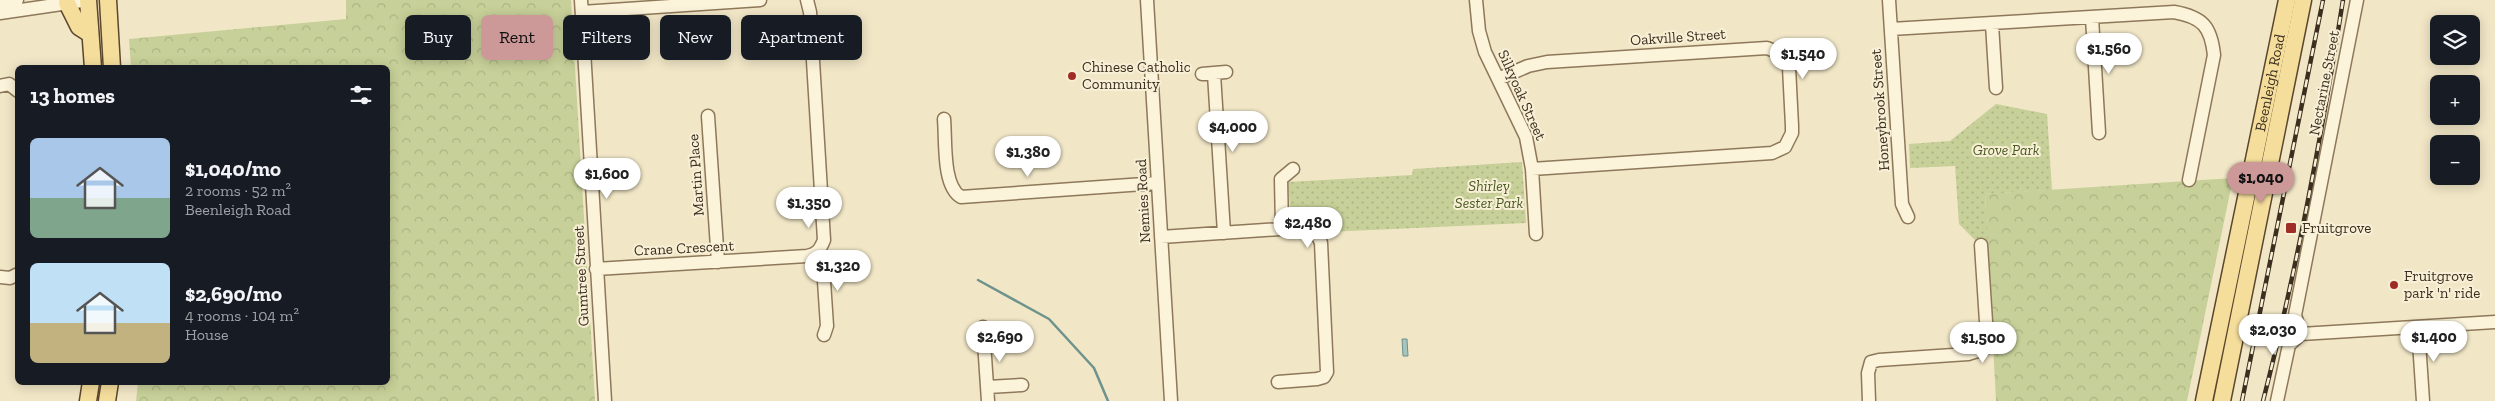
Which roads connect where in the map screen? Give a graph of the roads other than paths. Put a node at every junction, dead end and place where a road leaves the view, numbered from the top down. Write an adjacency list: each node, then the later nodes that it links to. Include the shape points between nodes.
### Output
1 (17, 0): 12 (street)
2 (88, 0): 13 (street); 19 (main road)
3 (108, 0): 21 (main road)
4 (760, 0): 14 (street)
5 (807, 0): 40 (street, via 824,240)
6 (1147, 0): 33 (street, Nemies Road)
7 (1476, 0): 23 (street, Silkyoak Street, via 1481,38)
8 (1889, 0): 18 (street, Honeybrook Street)
9 (2287, 0): 61 (main road, Beenleigh Road)
10 (2303, 0): 62 (main road, Beenleigh Road)
11 (2357, 0): 48 (street, Nectarine Street, via 2295,315)
12 (0, 3)
13 (67, 3): 15 (street); 19 (main road, via 79,27)
14 (581, 6): 42 (street, Gumtree Street)
15 (0, 13)
16 (2092, 18): 17 (street); 29 (street); 32 (street, via 2174,12 2189,14 2208,28 2214,55)
17 (1992, 24): 18 (street); 25 (street)
18 (1891, 29): 34 (street, Honeybrook Street, via 1902,204)
19 (90, 34): 20 (main road)
20 (92, 65)
21 (112, 65)
22 (1214, 74): 36 (street)
23 (1498, 79): 31 (street, Silkyoak Street, via 1526,137); 31 (street, Oakville Street, via 1547,62 1767,48 1782,54 1789,68 1792,132 1785,146 1772,153)
24 (0, 86): 26 (street, via 9,84)
25 (1996, 88)
26 (15, 89)
27 (708, 116): 41 (street, Martin Place)
28 (944, 119): 33 (street, via 949,180 954,192 961,197)
29 (2099, 133)
30 (1293, 169): 35 (street, via 1281,179)
31 (1532, 169): 37 (street, Silkyoak Street)
32 (2189, 180)
33 (1158, 183): 38 (street, Nemies Road)
34 (1908, 217)
35 (1282, 228): 36 (street); 50 (street, via 1311,227 1321,243 1328,364 1324,377)
36 (1224, 233): 38 (street)
37 (1536, 234)
38 (1161, 237): 59 (street, Nemies Road)
39 (1981, 245): 60 (street, via 1987,338 1984,350 1871,362)
40 (815, 255): 41 (street, Crane Crescent); 49 (street, via 822,266 827,326)
41 (718, 262): 42 (street, Crane Crescent)
42 (596, 269): 57 (street, Gumtree Street)
43 (15, 276): 44 (street)
44 (0, 277)
45 (2495, 322): 47 (street)
46 (983, 327): 54 (street)
47 (2418, 327): 48 (street); 64 (street)
48 (2301, 334): 63 (street, via 2289,345)
49 (824, 335)
50 (1278, 382)
51 (91, 385): 55 (main road)
52 (110, 385): 56 (main road)
53 (1022, 385): 54 (street)
54 (988, 387): 58 (street)
55 (88, 401)
56 (107, 401)
57 (605, 401)
58 (988, 401)
59 (1171, 401)
60 (1869, 401)
61 (2204, 401)
62 (2222, 401)
63 (2276, 401)
64 (2423, 401)

